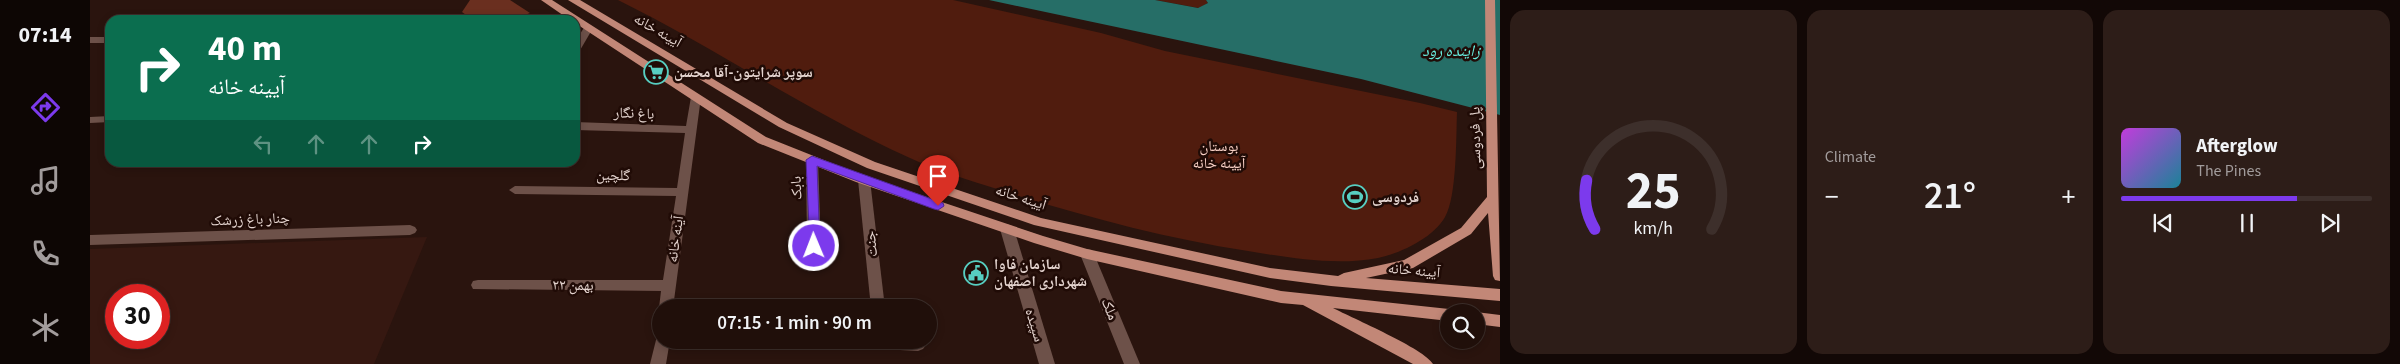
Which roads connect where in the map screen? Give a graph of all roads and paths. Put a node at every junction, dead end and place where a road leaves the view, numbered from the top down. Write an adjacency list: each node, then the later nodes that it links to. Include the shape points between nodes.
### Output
1 (546, 0): 4 (main road)
2 (573, 0): 26 (main road, آیینه خانه, via 783,125 870,165 1039,222 1270,273)
3 (1490, 0): 19 (main road, پل فردوسی)
4 (568, 15)
5 (580, 23): 6 (main road)
6 (588, 28): 9 (street); 10 (main road)
7 (90, 40): 8 (street)
8 (105, 40)
9 (580, 42)
10 (696, 97): 14 (street, آینه خانه); 15 (main road, via 762,140)
11 (90, 120): 12 (street)
12 (105, 120)
13 (580, 126): 14 (street, باغ نگار)
14 (691, 130): 18 (street, آینه خانه)
15 (812, 160): 16 (main road); 23 (street, بابک)
16 (864, 180): 20 (main road); 31 (street, جنت)
17 (515, 190): 18 (street, گلچین)
18 (682, 192): 28 (street, آینه خانه)
19 (1493, 198): 25 (main road, پل فردوسی); 26 (main road, via 1466,231 1408,264)
20 (1007, 229): 24 (main road); 38 (street, سپیده)
21 (410, 230): 22 (street, چنار باغ زرشک)
22 (90, 240)
23 (814, 246)
24 (1087, 254): 32 (main road); 39 (street, ملک)
25 (1500, 276)
26 (1331, 281): 29 (main road, آیینه خانه)
27 (478, 285): 28 (street, ۲۲ بهمن)
28 (669, 286): 30 (street, آینه خانه)
29 (1500, 295)
30 (667, 299)
31 (877, 299)
32 (1302, 300): 33 (main road); 40 (main road)
33 (1440, 314)
34 (1485, 319): 35 (main road)
35 (1500, 321)
36 (660, 349): 37 (street)
37 (658, 364)
38 (1047, 364)
39 (1132, 364)
40 (1425, 364)

